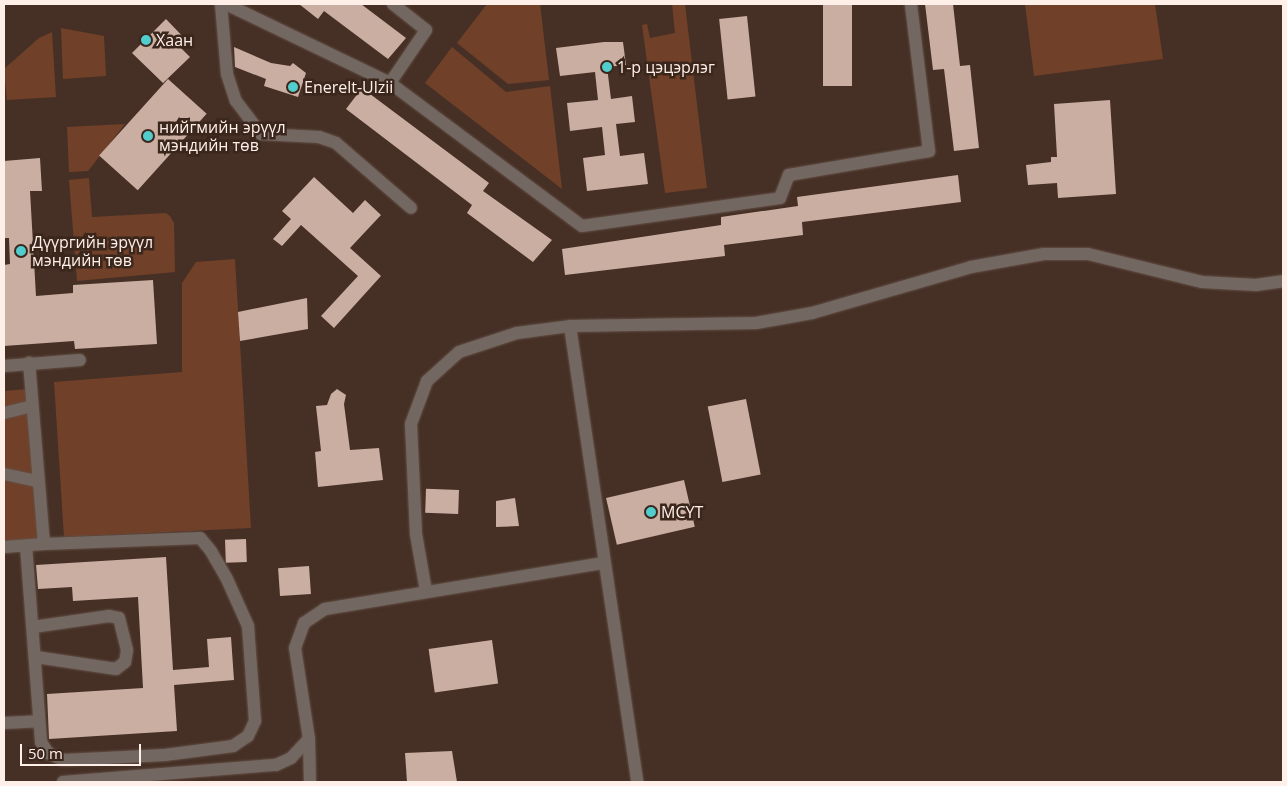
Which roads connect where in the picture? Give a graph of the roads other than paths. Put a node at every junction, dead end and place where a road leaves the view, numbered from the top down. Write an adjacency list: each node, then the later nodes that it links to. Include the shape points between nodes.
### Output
1 (221, 4): 6 (street, via 225,58 233,92 248,120 261,134 319,137 336,143)
2 (226, 4): 5 (street)
3 (393, 4): 5 (street, via 426,30)
4 (911, 4): 5 (street, via 929,151 789,175 780,198 582,226)
5 (390, 83)
6 (411, 208)
7 (1283, 281): 8 (street, via 1256,285 1202,282 1088,254 1044,254 970,267 812,313 756,322)
8 (570, 326): 19 (street); 20 (street, via 517,333 459,352 427,381 411,424 416,534)
9 (80, 360): 10 (street)
10 (29, 363): 11 (street); 12 (street)
11 (4, 366)
12 (32, 406): 13 (street); 15 (street)
13 (4, 414)
14 (4, 474): 15 (street)
15 (38, 481): 16 (street)
16 (44, 544): 17 (street); 23 (street, via 200,538 212,551 248,626 255,721 248,736 233,746 165,755 64,760 48,753 41,742)
17 (26, 546): 18 (street); 21 (street)
18 (4, 547)
19 (602, 563): 20 (street); 28 (street)
20 (426, 591): 25 (street, via 325,609 304,623 295,648)
21 (33, 627): 22 (street); 22 (street, via 109,616 119,618 127,650 125,662 116,669)
22 (36, 657): 23 (street)
23 (39, 721): 24 (street)
24 (4, 723)
25 (309, 738): 26 (street, via 291,758 276,765); 27 (street)
26 (63, 782)
27 (310, 782)
28 (636, 782)

